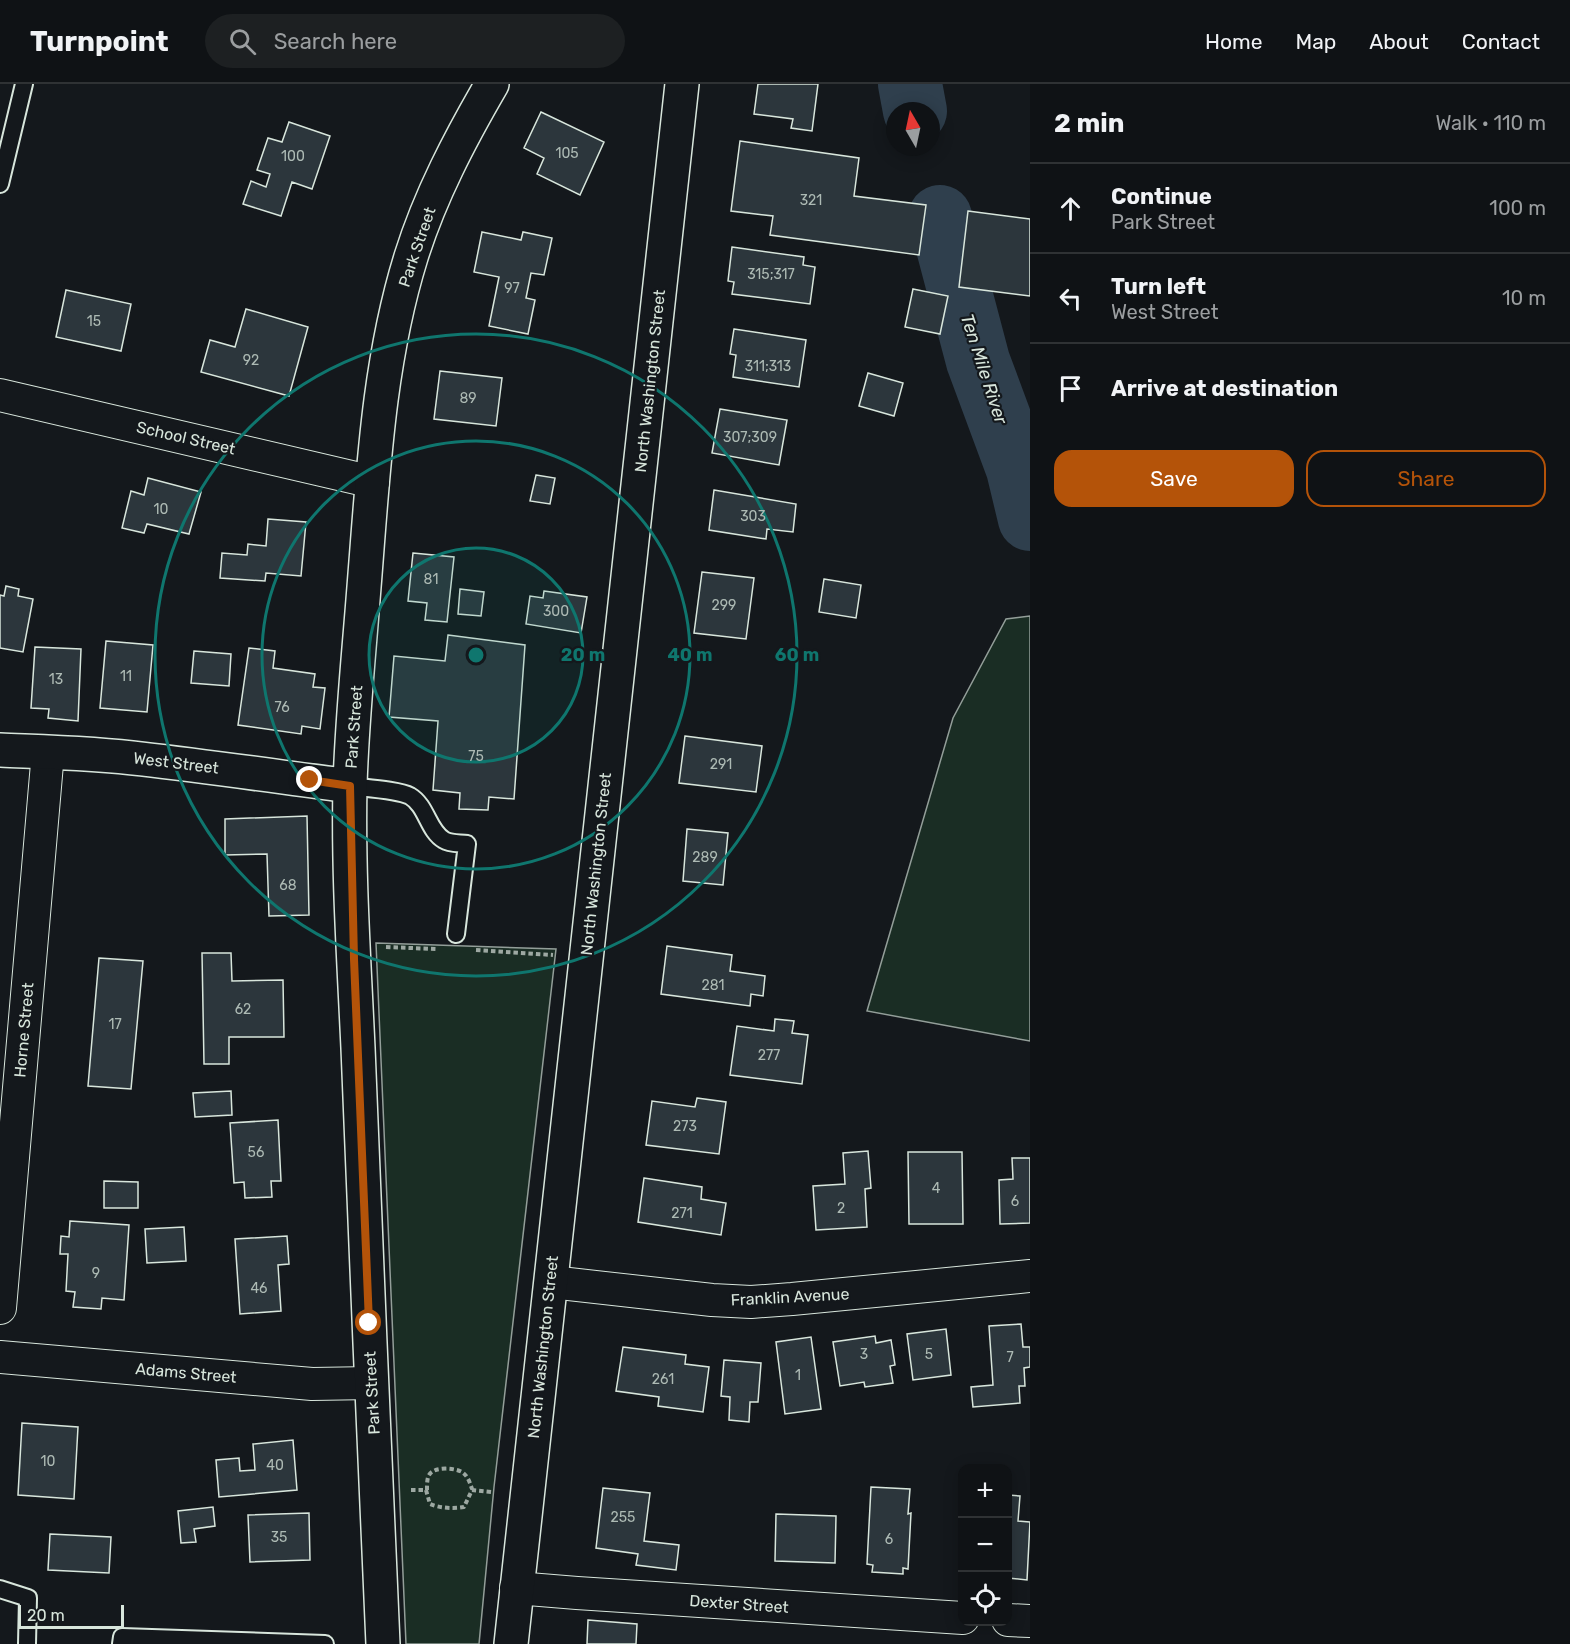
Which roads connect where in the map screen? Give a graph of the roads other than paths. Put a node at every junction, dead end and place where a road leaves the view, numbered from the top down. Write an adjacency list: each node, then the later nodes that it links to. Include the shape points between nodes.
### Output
1 (24, 84): 4 (lane)
2 (492, 84): 6 (street, Park Street, via 440,183 410,261 387,360)
3 (682, 84): 12 (street, North Washington Street)
4 (0, 184)
5 (0, 395): 6 (street, School Street)
6 (373, 482): 9 (street, Park Street)
7 (0, 750): 8 (street, West Street)
8 (48, 752): 9 (street, West Street, via 140,759); 13 (street, Horne Street)
9 (350, 786): 10 (lane, via 410,796 441,838 467,844); 15 (street, Park Street)
10 (456, 934)
11 (1030, 1276): 12 (street, Franklin Avenue, via 751,1302)
12 (550, 1282): 16 (street, North Washington Street)
13 (0, 1308)
14 (0, 1357): 15 (street, Adams Street, via 312,1384)
15 (372, 1383): 25 (street, Park Street)
16 (516, 1588): 18 (street, Dexter Street); 26 (street, North Washington Street)
17 (0, 1589): 22 (lane, via 28,1598)
18 (958, 1618)
19 (1012, 1620): 20 (street)
20 (1030, 1621)
21 (224, 1642): 23 (lane, via 122,1637); 24 (lane)
22 (27, 1644)
23 (121, 1644)
24 (325, 1644)
25 (383, 1644)
26 (510, 1644)

